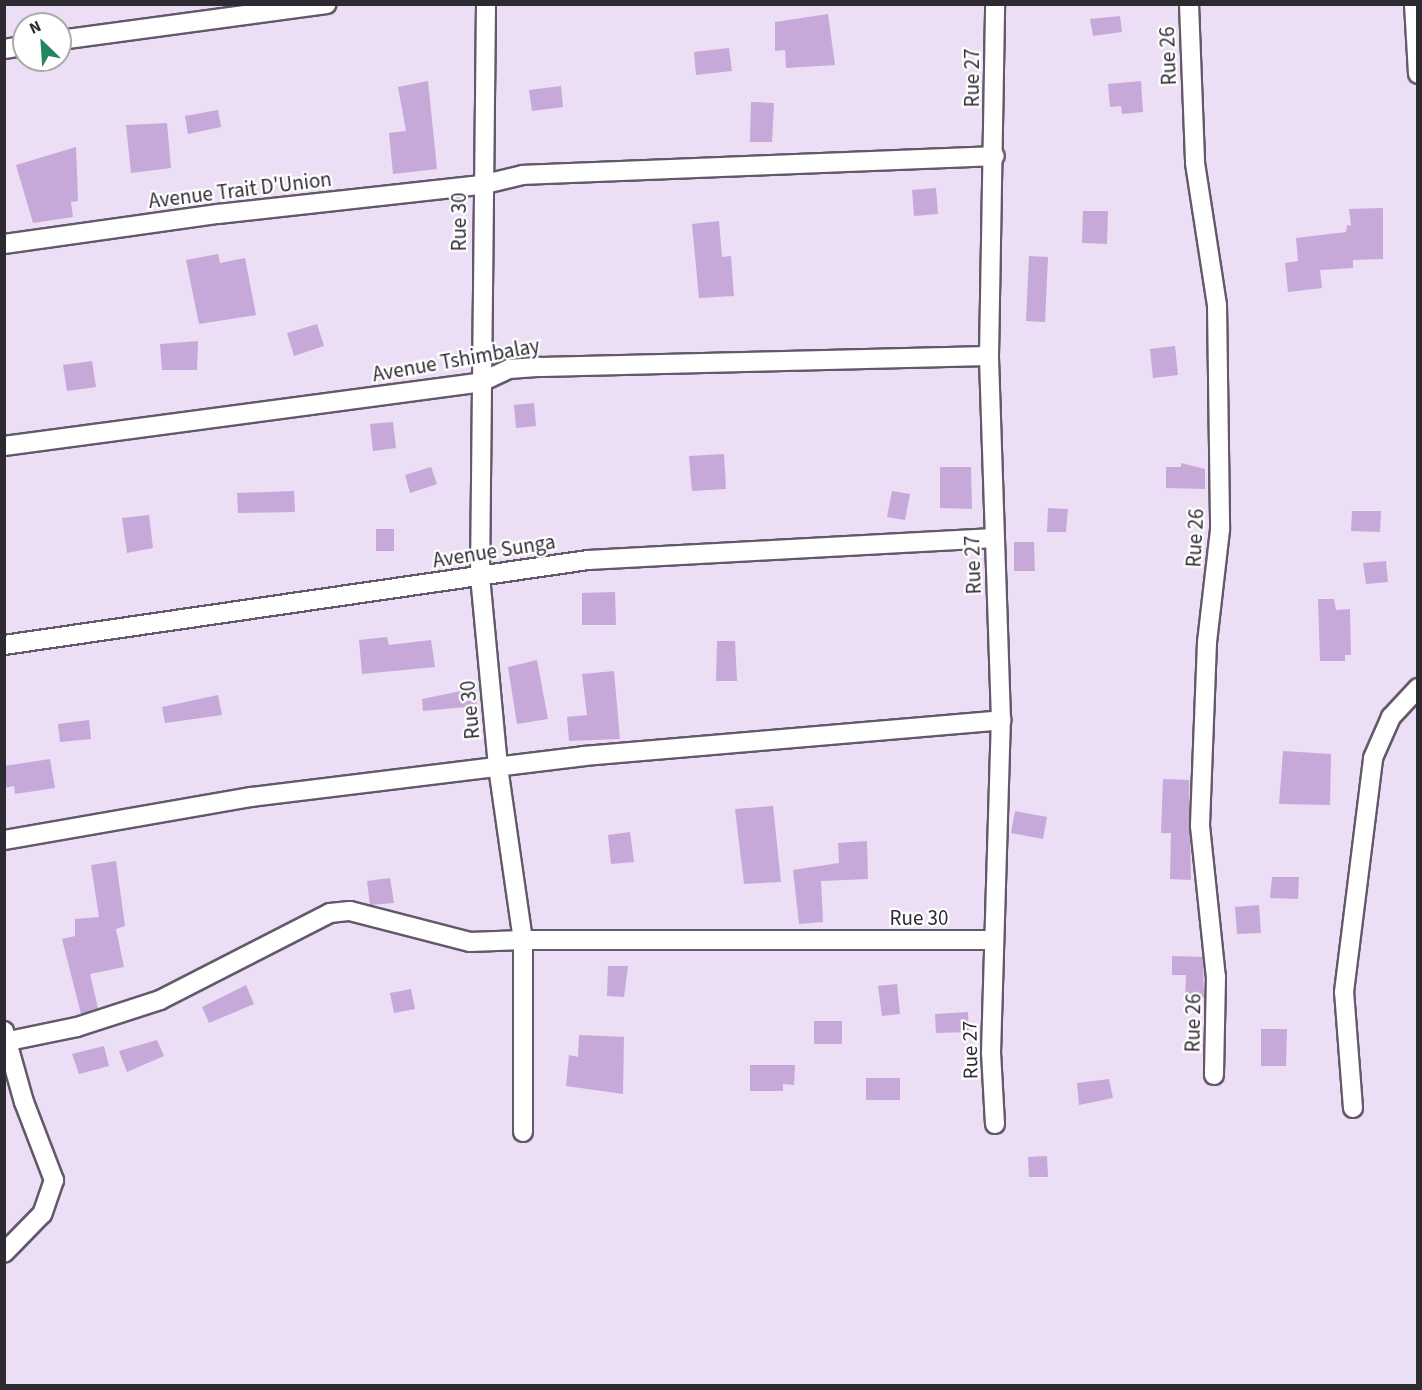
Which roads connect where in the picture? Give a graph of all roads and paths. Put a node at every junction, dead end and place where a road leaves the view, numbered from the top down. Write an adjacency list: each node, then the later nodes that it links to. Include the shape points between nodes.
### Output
1 (327, 4): 6 (street)
2 (486, 4): 9 (street, Rue 30)
3 (995, 4): 8 (street, Rue 27)
4 (1189, 4): 24 (street, Rue 26, via 1195,163 1217,305 1220,530 1206,642 1200,826 1216,977)
5 (1414, 4): 7 (street)
6 (72, 38)
7 (1418, 74)
8 (994, 156): 9 (street, Avenue Trait D'Union, via 523,175); 11 (street, Rue 27)
9 (481, 185): 10 (street, Avenue Trait D'Union); 12 (street, Rue 30)
10 (4, 244)
11 (989, 356): 12 (street, Avenue Tshimbalay, via 540,367 509,369); 14 (street, Rue 27)
12 (481, 382): 13 (street, Avenue Tshimbalay); 15 (street, Rue 30)
13 (4, 446)
14 (994, 538): 15 (street, Avenue Sunga, via 588,560); 18 (street, Rue 27)
15 (480, 576): 16 (street, Avenue Sunga); 19 (street, Rue 30)
16 (4, 645)
17 (1418, 688): 25 (street, via 1391,717 1371,769 1344,992)
18 (1001, 720): 19 (street); 22 (street, Rue 27)
19 (498, 767): 20 (street, via 251,797); 21 (street, Rue 30)
20 (4, 840)
21 (523, 940): 22 (street, Rue 30); 23 (street, via 470,942 350,911 330,913 160,1000 77,1027); 27 (street)
22 (993, 940): 26 (street, Rue 27)
23 (5, 1038): 28 (street, via 54,1180 42,1214)
24 (1214, 1075)
25 (1353, 1108)
26 (994, 1124)
27 (523, 1132)
28 (4, 1253)

